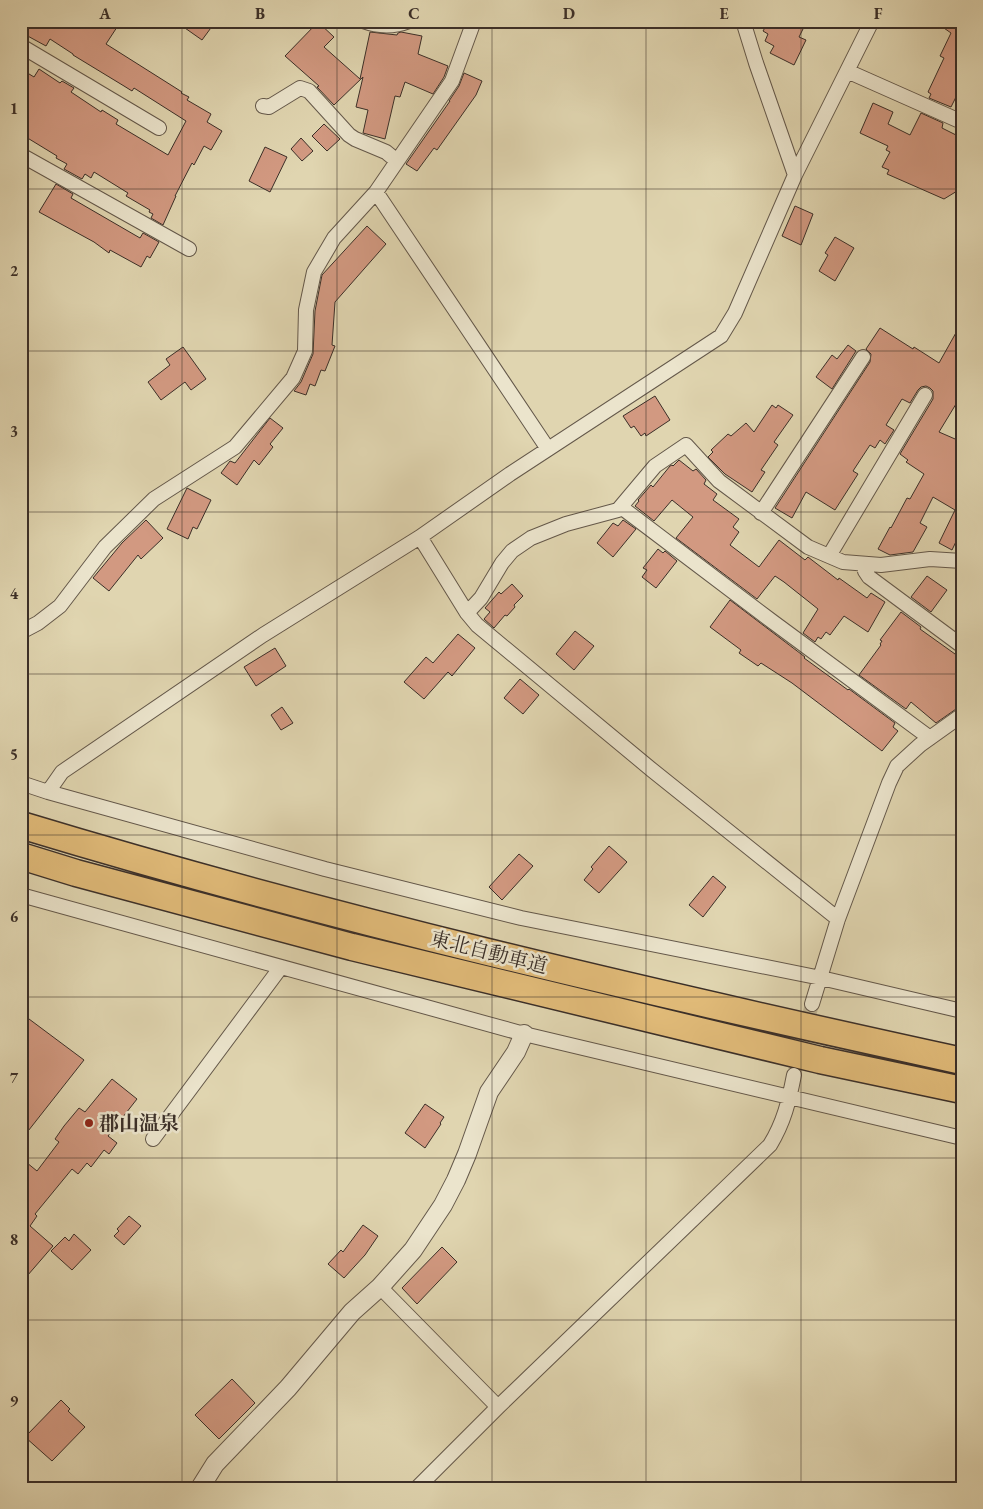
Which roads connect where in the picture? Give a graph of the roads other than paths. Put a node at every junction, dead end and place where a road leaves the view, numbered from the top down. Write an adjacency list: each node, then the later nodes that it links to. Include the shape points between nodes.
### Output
1 (363, 21): 2 (street, via 390,26)
2 (409, 21)
3 (474, 21): 12 (street, via 452,81)
4 (743, 21): 13 (street)
5 (872, 21): 7 (street)
6 (21, 46): 10 (street)
7 (847, 71): 9 (street); 13 (street)
8 (263, 106): 12 (street, via 269,107 300,88 309,91 349,135)
9 (962, 122)
10 (159, 128)
11 (21, 155): 15 (street)
12 (398, 161): 14 (street)
13 (794, 175): 18 (street, via 735,313 721,336)
14 (376, 192): 18 (street); 26 (street, via 334,238 314,272 306,310 305,350 293,378 235,448 154,499 105,547 60,606)
15 (189, 249)
16 (863, 357): 20 (street)
17 (925, 395): 22 (street)
18 (548, 449): 21 (street)
19 (620, 507): 20 (street, via 655,466 686,445 719,482); 25 (street, via 531,538 512,551); 29 (street)
20 (761, 513): 22 (street, via 808,547)
21 (420, 537): 25 (street); 31 (street, via 263,635 70,766)
22 (828, 556): 24 (street, via 843,562)
23 (962, 561): 24 (street, via 930,559)
24 (864, 564): 27 (street, via 869,577)
25 (468, 612): 35 (street, via 477,626)
26 (21, 632)
27 (962, 646)
28 (962, 715): 29 (street)
29 (930, 738): 35 (street, via 897,766)
30 (21, 783): 31 (street)
31 (48, 792): 37 (street, via 325,869 521,918)
32 (21, 825): 41 (highway, 東北自動車道, via 361,920 612,983)
33 (21, 856): 43 (highway, 東北自動車道, via 352,947 811,1058)
34 (21, 895): 36 (street)
35 (838, 919): 37 (street)
36 (280, 967): 40 (street); 46 (street)
37 (821, 978): 38 (street); 39 (street)
38 (812, 1004)
39 (962, 1010)
40 (524, 1034): 44 (street); 47 (street, via 489,1092 467,1154 443,1205 413,1250)
41 (962, 1061)
42 (794, 1076): 44 (street)
43 (962, 1090)
44 (790, 1096): 45 (street); 48 (street, via 780,1130 770,1144)
45 (962, 1138)
46 (153, 1140)
47 (380, 1287): 48 (street); 49 (street, via 352,1312 288,1388 215,1464)
48 (498, 1407): 50 (street)
49 (200, 1488)
50 (417, 1488)

